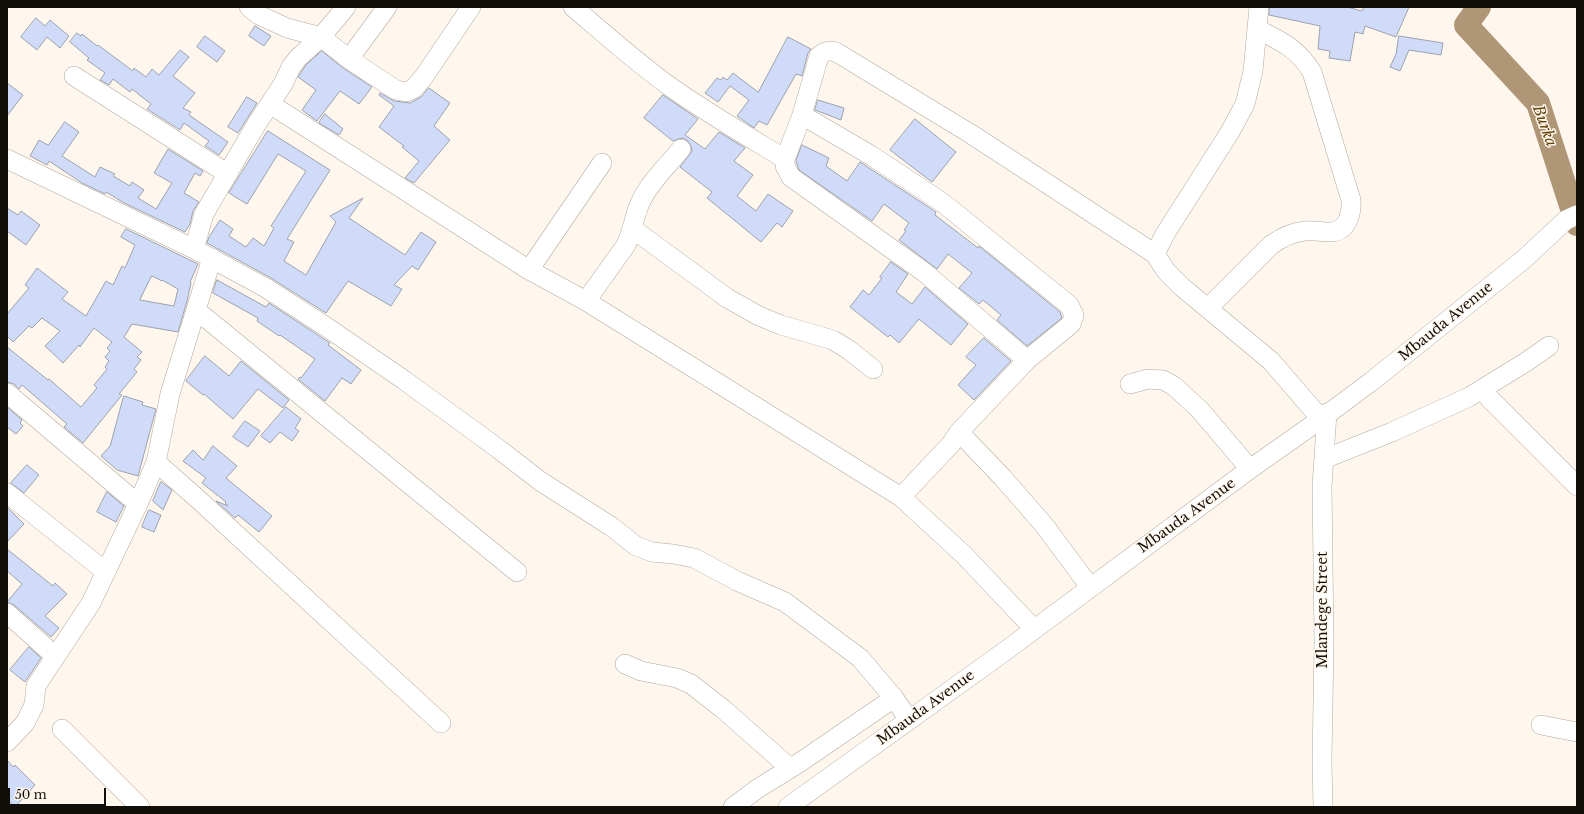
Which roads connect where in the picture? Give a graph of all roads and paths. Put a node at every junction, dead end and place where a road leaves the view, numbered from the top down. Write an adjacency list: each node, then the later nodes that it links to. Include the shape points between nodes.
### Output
1 (249, 7): 8 (street, via 259,15 287,28)
2 (346, 7): 8 (street)
3 (386, 7): 9 (street)
4 (472, 7): 9 (street, via 423,78 413,89 406,92 396,90)
5 (573, 7): 15 (street, via 671,87 702,109)
6 (1259, 7): 7 (street)
7 (1257, 29): 21 (street, via 1253,71 1245,104); 25 (street, via 1296,51 1312,72 1352,210 1347,223 1337,231 1305,230 1281,238)
8 (321, 37): 9 (street); 11 (street, via 291,67)
9 (349, 59)
10 (74, 76): 17 (street)
11 (270, 104): 17 (street); 23 (street)
12 (802, 115): 15 (street); 21 (street, via 819,56 830,50 836,52 971,134); 28 (street, via 872,156 943,203 1069,305 1074,315 1071,324)
13 (681, 149): 19 (street, via 643,196)
14 (7, 159): 20 (street)
15 (786, 159): 28 (street, via 787,171 796,182 924,272)
16 (602, 163): 23 (street)
17 (228, 174): 20 (street, via 204,214)
18 (1577, 215): 33 (street, Mbauda Avenue, via 1566,220 1523,260 1372,381)
19 (633, 228): 24 (street, via 621,253); 29 (street, via 737,304 781,325 833,340)
20 (194, 249): 22 (street)
21 (1155, 254): 25 (street, via 1166,271)
22 (212, 258): 26 (street); 49 (street, via 266,288 328,328 540,481 612,527 636,546 652,552 694,558 785,602 860,658)
23 (529, 270): 24 (street)
24 (586, 301): 40 (street)
25 (1208, 308): 33 (street, via 1271,361)
26 (196, 310): 36 (street, via 170,394); 43 (street)
27 (1549, 346): 31 (street)
28 (1027, 360): 34 (street)
29 (873, 369)
30 (1130, 384): 37 (street, via 1148,379 1163,380 1174,386 1200,410)
31 (1482, 389): 35 (street, via 1399,429); 38 (street)
32 (7, 393): 41 (street)
33 (1324, 416): 35 (street, Mlandege Street); 37 (street, Mbauda Avenue)
34 (959, 432): 40 (street, via 951,444); 44 (street, via 1004,478 1044,525)
35 (1324, 459): 60 (street, Mlandege Street)
36 (156, 462): 41 (street); 51 (street)
37 (1250, 469): 44 (street, Mbauda Avenue)
38 (1577, 486)
39 (7, 492): 42 (street)
40 (901, 497): 46 (street, via 964,555)
41 (138, 504): 42 (street)
42 (106, 572): 47 (street, via 91,603)
43 (517, 572)
44 (1090, 587): 46 (street, Mbauda Avenue)
45 (7, 613): 47 (street)
46 (1034, 629): 50 (street, Mbauda Avenue)
47 (55, 656): 55 (street, via 36,686 34,705 25,723)
48 (625, 664): 56 (street, via 641,671 677,678 691,684)
49 (894, 698): 50 (street); 56 (street)
50 (909, 720): 59 (street, Mbauda Avenue)
51 (440, 723)
52 (1541, 725): 54 (street)
53 (62, 729): 57 (street)
54 (1577, 732)
55 (7, 742)
56 (790, 768): 58 (street)
57 (140, 807)
58 (733, 807)
59 (788, 807)
60 (1323, 807)

